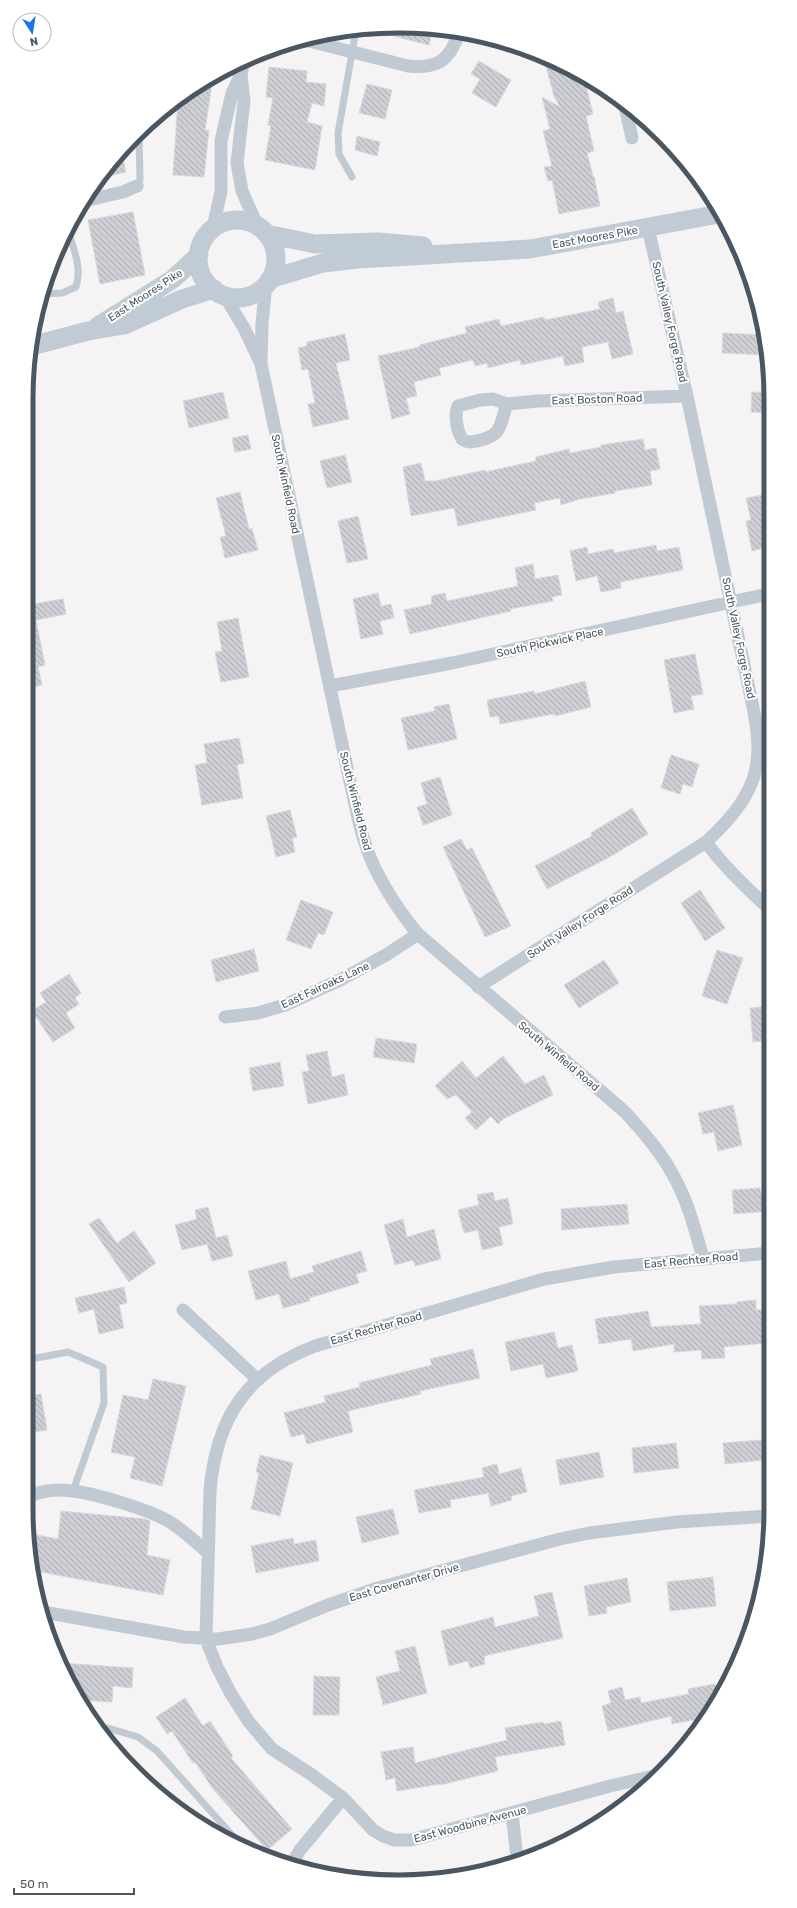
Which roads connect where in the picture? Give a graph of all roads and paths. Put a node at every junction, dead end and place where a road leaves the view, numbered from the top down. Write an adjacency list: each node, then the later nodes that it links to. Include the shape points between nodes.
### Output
1 (355, 36): 4 (lane)
2 (457, 38): 4 (street, via 450,53 441,63 430,66 408,66)
3 (315, 43): 4 (street)
4 (351, 52): 10 (lane, via 338,132 339,154)
5 (242, 69): 6 (street)
6 (241, 74): 14 (street, via 232,93 221,141 221,191); 16 (street, via 244,101 237,163 242,191)
7 (627, 114): 8 (street)
8 (632, 138)
9 (139, 141): 11 (lane, via 140,180)
10 (352, 177)
11 (137, 186): 12 (street)
12 (92, 199)
13 (714, 215): 15 (main road, East Moores Pike)
14 (213, 228): 16 (main road, via 225,222 238,220); 19 (main road, via 201,244)
15 (648, 228): 18 (main road, East Moores Pike, via 530,249); 26 (street, South Valley Forge Road)
16 (262, 229): 18 (main road, East Moores Pike, via 315,244 378,242); 20 (main road, via 274,244 276,256 275,268)
17 (70, 239): 22 (lane, via 79,275 76,287 62,294)
18 (470, 252): 20 (main road, East Moores Pike, via 323,263)
19 (199, 255): 21 (main road, via 201,272); 23 (main road, East Moores Pike, via 173,279)
20 (268, 282): 21 (main road, via 256,292 244,297); 25 (street, South Winfield Road, via 262,323)
21 (219, 292): 23 (main road, East Moores Pike, via 182,299 124,325); 25 (street, South Winfield Road, via 244,328)
22 (48, 294)
23 (88, 331): 24 (main road, East Moores Pike)
24 (37, 344)
25 (261, 364): 30 (street, South Winfield Road)
26 (687, 396): 27 (street, East Boston Road); 29 (street, South Valley Forge Road)
27 (507, 404)
28 (764, 595): 29 (street, South Pickwick Place)
29 (732, 602): 30 (street, South Pickwick Place); 31 (street, South Valley Forge Road, via 754,712 758,761 741,802)
30 (330, 686): 33 (street, South Winfield Road, via 364,842 370,859 406,920)
31 (706, 842): 32 (street); 34 (street, South Valley Forge Road)
32 (764, 904)
33 (418, 934): 34 (street, South Winfield Road); 35 (street, East Fairoaks Lane, via 366,966 285,1005 258,1013)
34 (478, 987): 37 (street, South Winfield Road, via 625,1112 646,1135 682,1192)
35 (225, 1017)
36 (764, 1254): 37 (street, East Rechter Road)
37 (703, 1258): 40 (street, East Rechter Road, via 606,1268 544,1279 315,1346 281,1362)
38 (183, 1310): 40 (street)
39 (33, 1359): 41 (lane, via 68,1352 104,1367 104,1403)
40 (258, 1380): 44 (street, East Rechter Road, via 235,1406 216,1446 210,1491)
41 (73, 1491): 42 (street, via 43,1491); 44 (street, via 125,1504 169,1522)
42 (33, 1496)
43 (764, 1516): 46 (street, East Covenanter Drive, via 632,1526 560,1539 378,1588 270,1629 230,1638)
44 (208, 1553): 46 (street, East Rechter Road)
45 (48, 1613): 46 (street, East Covenanter Drive)
46 (206, 1639): 49 (street, East Woodbine Avenue, via 230,1694 264,1742)
47 (106, 1728): 51 (lane, via 138,1737 157,1751)
48 (646, 1778): 50 (street, East Woodbine Avenue)
49 (343, 1798): 50 (street, East Woodbine Avenue, via 373,1830 382,1836 401,1840 411,1840); 53 (street)
50 (512, 1813): 52 (street)
51 (231, 1834)
52 (517, 1856)
53 (294, 1860)

